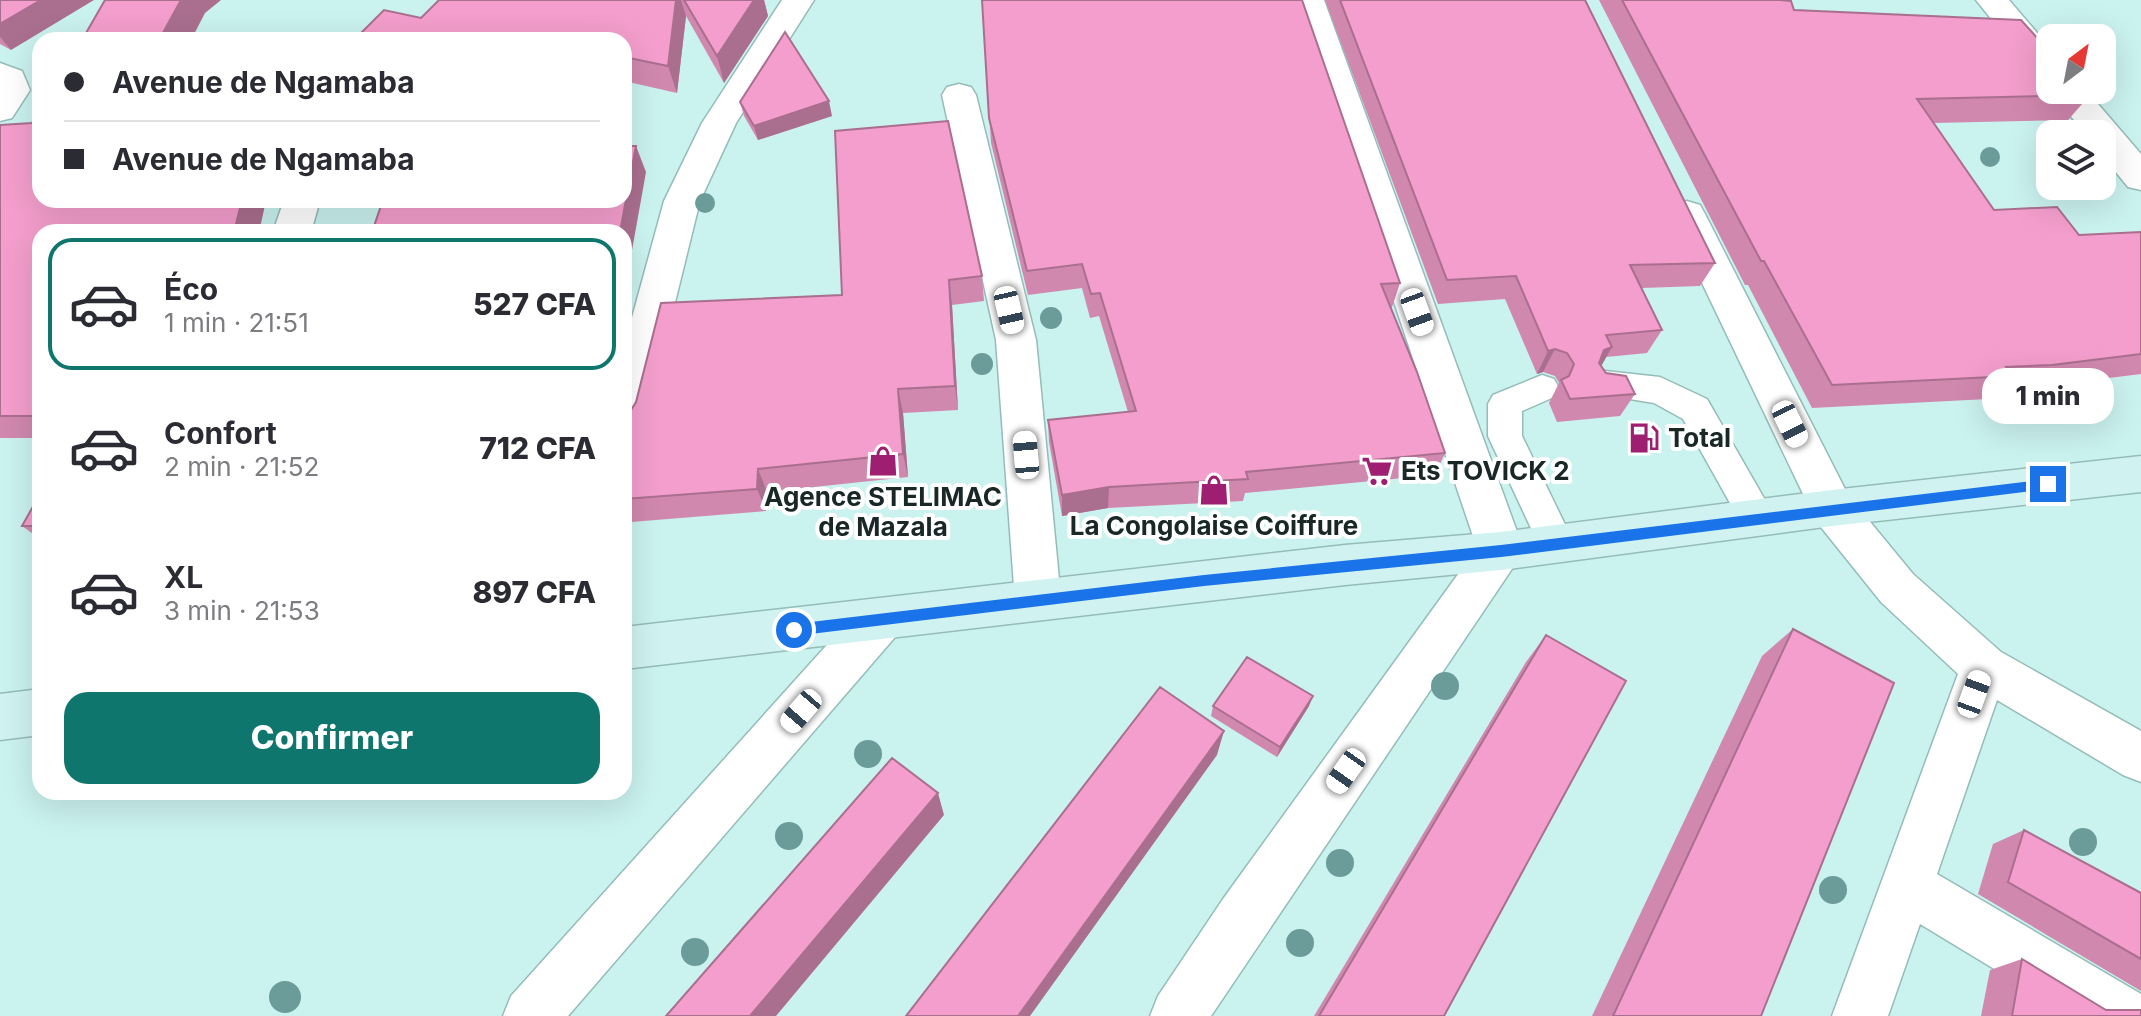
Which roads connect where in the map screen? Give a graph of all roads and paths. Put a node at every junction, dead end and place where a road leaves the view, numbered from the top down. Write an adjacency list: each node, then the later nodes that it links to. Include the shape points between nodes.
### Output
1 (798, 0): 13 (street, via 719,123 682,201)
2 (1308, 0): 18 (street)
3 (1992, 0): 4 (street)
4 (2036, 53)
5 (0, 74): 8 (street, via 10,79 13,90)
6 (959, 95): 19 (street, via 1016,340)
7 (2079, 104): 9 (street)
8 (0, 110)
9 (2141, 178)
10 (1672, 184): 15 (street)
11 (1605, 384): 16 (lane, via 1660,390 1695,409)
12 (1542, 388): 17 (lane, via 1505,404 1505,436)
13 (632, 393)
14 (2141, 474): 15 (main road)
15 (1832, 508): 16 (main road); 22 (street, via 1897,588)
16 (1758, 519): 17 (main road)
17 (1556, 543): 18 (main road)
18 (1501, 551): 19 (main road); 28 (street)
19 (1038, 600): 20 (main road)
20 (879, 621): 21 (main road); 27 (street)
21 (632, 647)
22 (1984, 667): 25 (street); 26 (street)
23 (32, 713): 24 (main road)
24 (0, 717)
25 (2141, 758)
26 (1905, 885): 29 (street); 30 (street)
27 (531, 1016)
28 (1178, 1016)
29 (1860, 1016)
30 (2125, 1016)

